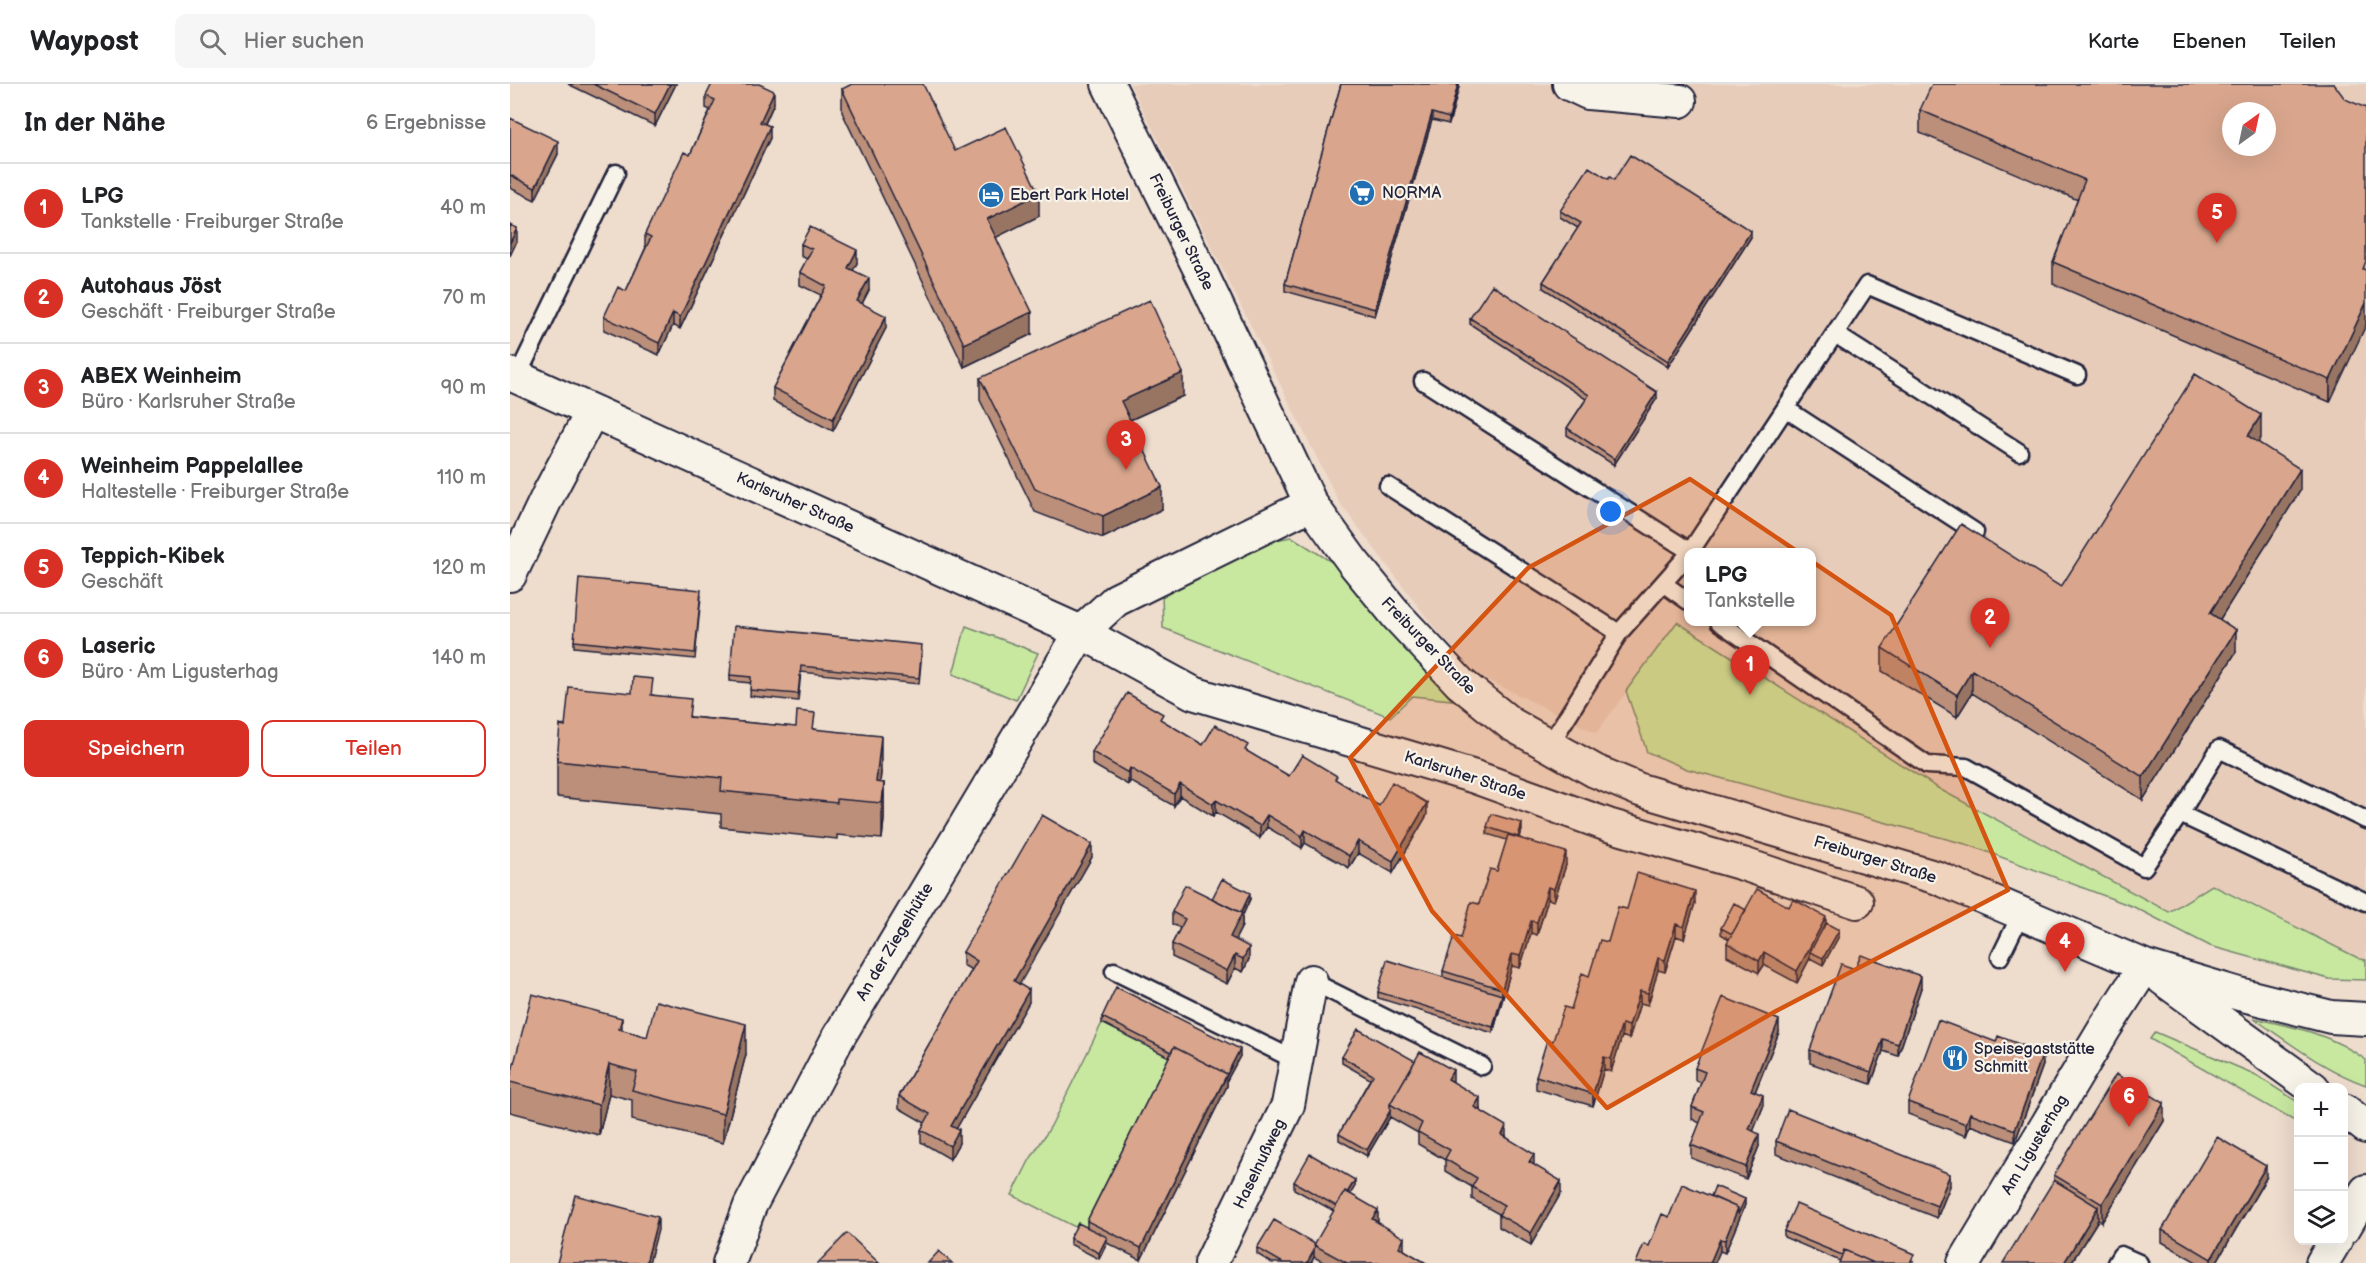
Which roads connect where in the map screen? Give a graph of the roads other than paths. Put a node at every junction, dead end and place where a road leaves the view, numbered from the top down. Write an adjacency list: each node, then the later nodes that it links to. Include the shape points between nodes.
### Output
1 (1108, 84): 13 (street, Freiburger Straße)
2 (1569, 84): 3 (street, via 1588,93)
3 (1680, 101)
4 (616, 173): 6 (lane)
5 (1835, 334): 7 (lane, via 1867,285); 9 (lane); 11 (lane)
6 (513, 375): 10 (street, Karlsruher Straße)
7 (2078, 375)
8 (1423, 381): 16 (lane)
9 (1786, 409): 14 (lane); 15 (lane)
10 (592, 412): 18 (street); 22 (street, Karlsruher Straße)
11 (2019, 452)
12 (1388, 486): 23 (lane)
13 (1311, 504): 22 (street, via 1116,600); 24 (street, Freiburger Straße, via 1398,617 1460,683 1510,724)
14 (1975, 532)
15 (1693, 548)
16 (1684, 549)
17 (1684, 560): 19 (lane)
18 (510, 575)
19 (1664, 584): 20 (lane); 23 (lane)
20 (1684, 598)
21 (1726, 626): 25 (lane, via 1928,765 1966,767 2144,867)
22 (1081, 632): 27 (street, Karlsruher Straße, via 1193,693 1475,777 1608,825); 45 (street, An der Ziegelhütte, via 837,1038 750,1206)
23 (1619, 633): 24 (lane)
24 (1549, 746): 29 (street, Freiburger Straße, via 1640,790 1938,878)
25 (2180, 814): 26 (lane, via 2219,749); 28 (lane)
26 (2366, 820)
27 (1857, 902)
28 (2366, 902)
29 (2022, 912): 30 (lane); 31 (street, Freiburger Straße)
30 (2000, 957)
31 (2145, 966): 34 (street, Freiburger Straße); 39 (street, Freiburger Straße); 47 (street, Am Ligusterhag)
32 (1114, 971): 37 (lane)
33 (1311, 981): 37 (street, Haselnußweg); 38 (lane)
34 (2331, 1017): 35 (street, Freiburger Straße); 36 (street, Freiburger Straße)
35 (2366, 1019)
36 (2366, 1037)
37 (1297, 1061): 46 (street, Haselnußweg, via 1288,1105)
38 (1482, 1066)
39 (2306, 1083)
40 (2348, 1114): 41 (street)
41 (2366, 1127)
42 (2366, 1191): 43 (street)
43 (2348, 1220)
44 (2333, 1245): 50 (street)
45 (729, 1263)
46 (1211, 1263)
47 (1964, 1263)
48 (2116, 1263): 49 (lane, via 2121,1255)
49 (2139, 1263)
50 (2322, 1263)

